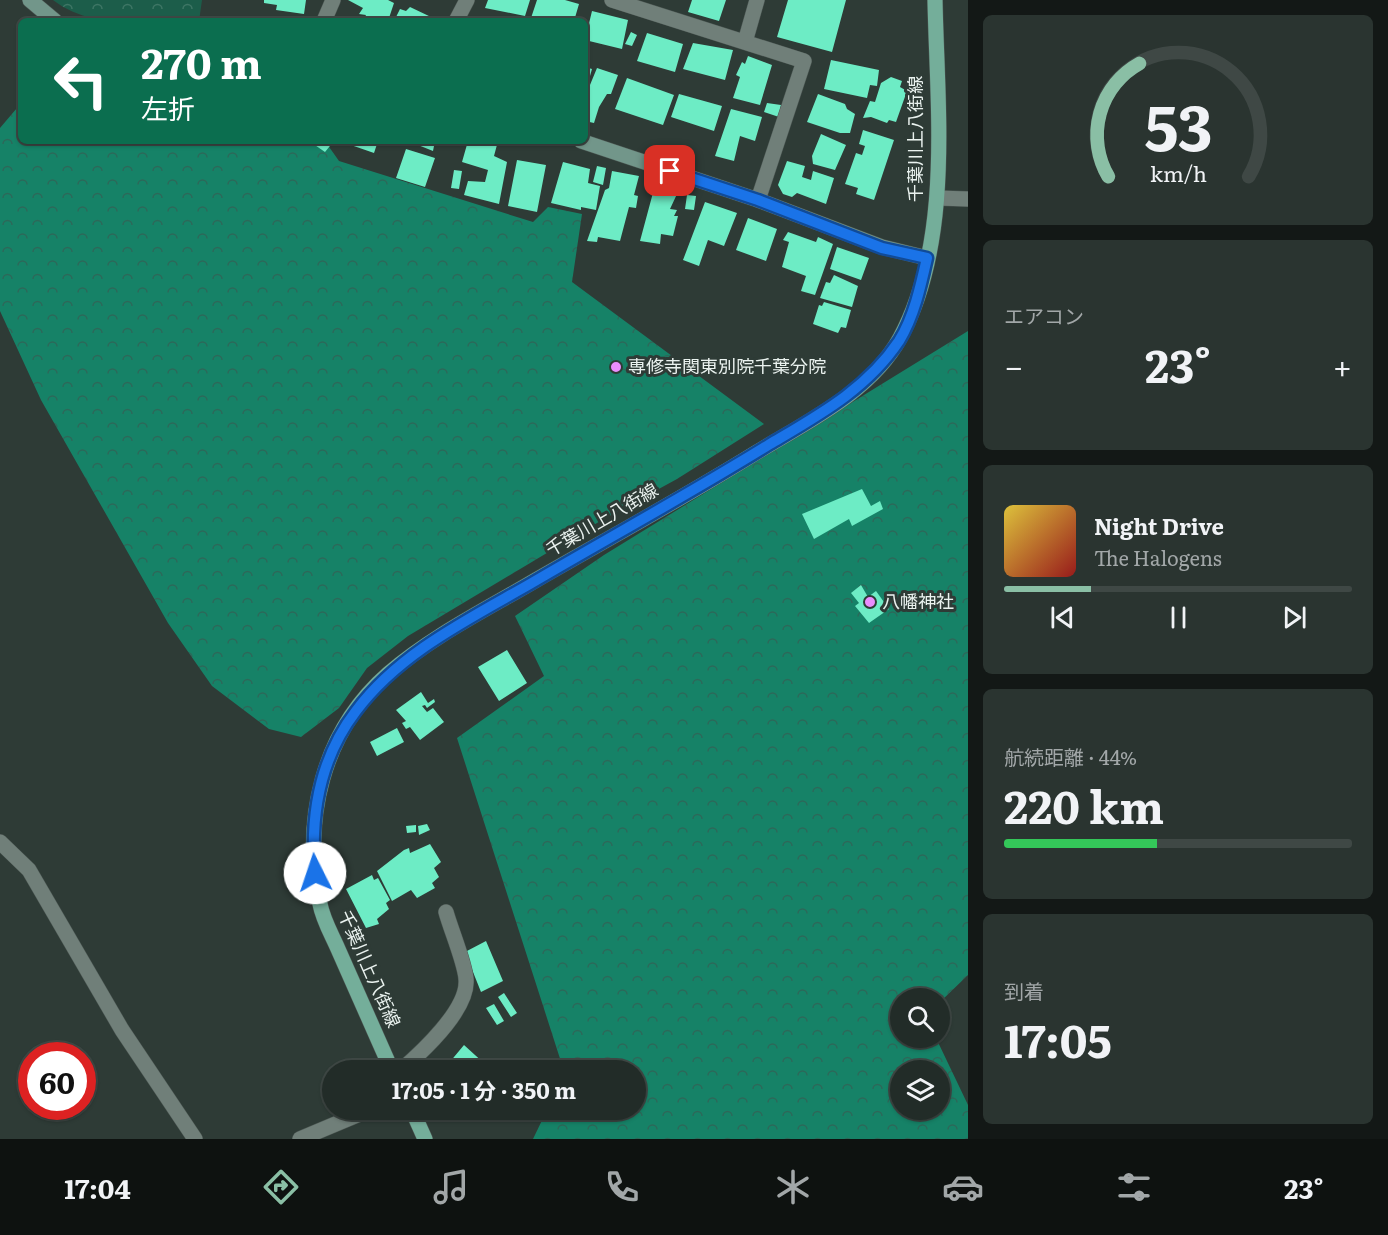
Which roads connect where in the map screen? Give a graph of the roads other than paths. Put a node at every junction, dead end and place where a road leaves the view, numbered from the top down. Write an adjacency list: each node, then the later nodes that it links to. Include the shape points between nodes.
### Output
1 (30, 0): 7 (street)
2 (333, 0): 8 (street)
3 (467, 0): 9 (street)
4 (612, 0): 10 (street)
5 (757, 0): 10 (street)
6 (935, 0): 12 (main road, 千葉川上八街線)
7 (51, 18)
8 (325, 18)
9 (458, 18)
10 (745, 42): 14 (street, via 804,61)
11 (588, 143): 14 (street)
12 (938, 198): 13 (street); 15 (main road, 千葉川上八街線)
13 (968, 199)
14 (758, 200): 15 (street, via 882,248)
15 (927, 258): 18 (main road, 千葉川上八街線, via 919,295 900,339 849,396 432,643 387,675 356,711 322,772 313,844 315,873 321,908)
16 (0, 842): 22 (street, via 29,870 122,1030)
17 (446, 912): 19 (street, via 466,978 465,994 448,1020)
18 (387, 1060)
19 (412, 1060)
20 (345, 1120): 23 (street)
21 (416, 1120): 24 (main road)
22 (195, 1139)
23 (300, 1139)
24 (425, 1139)

